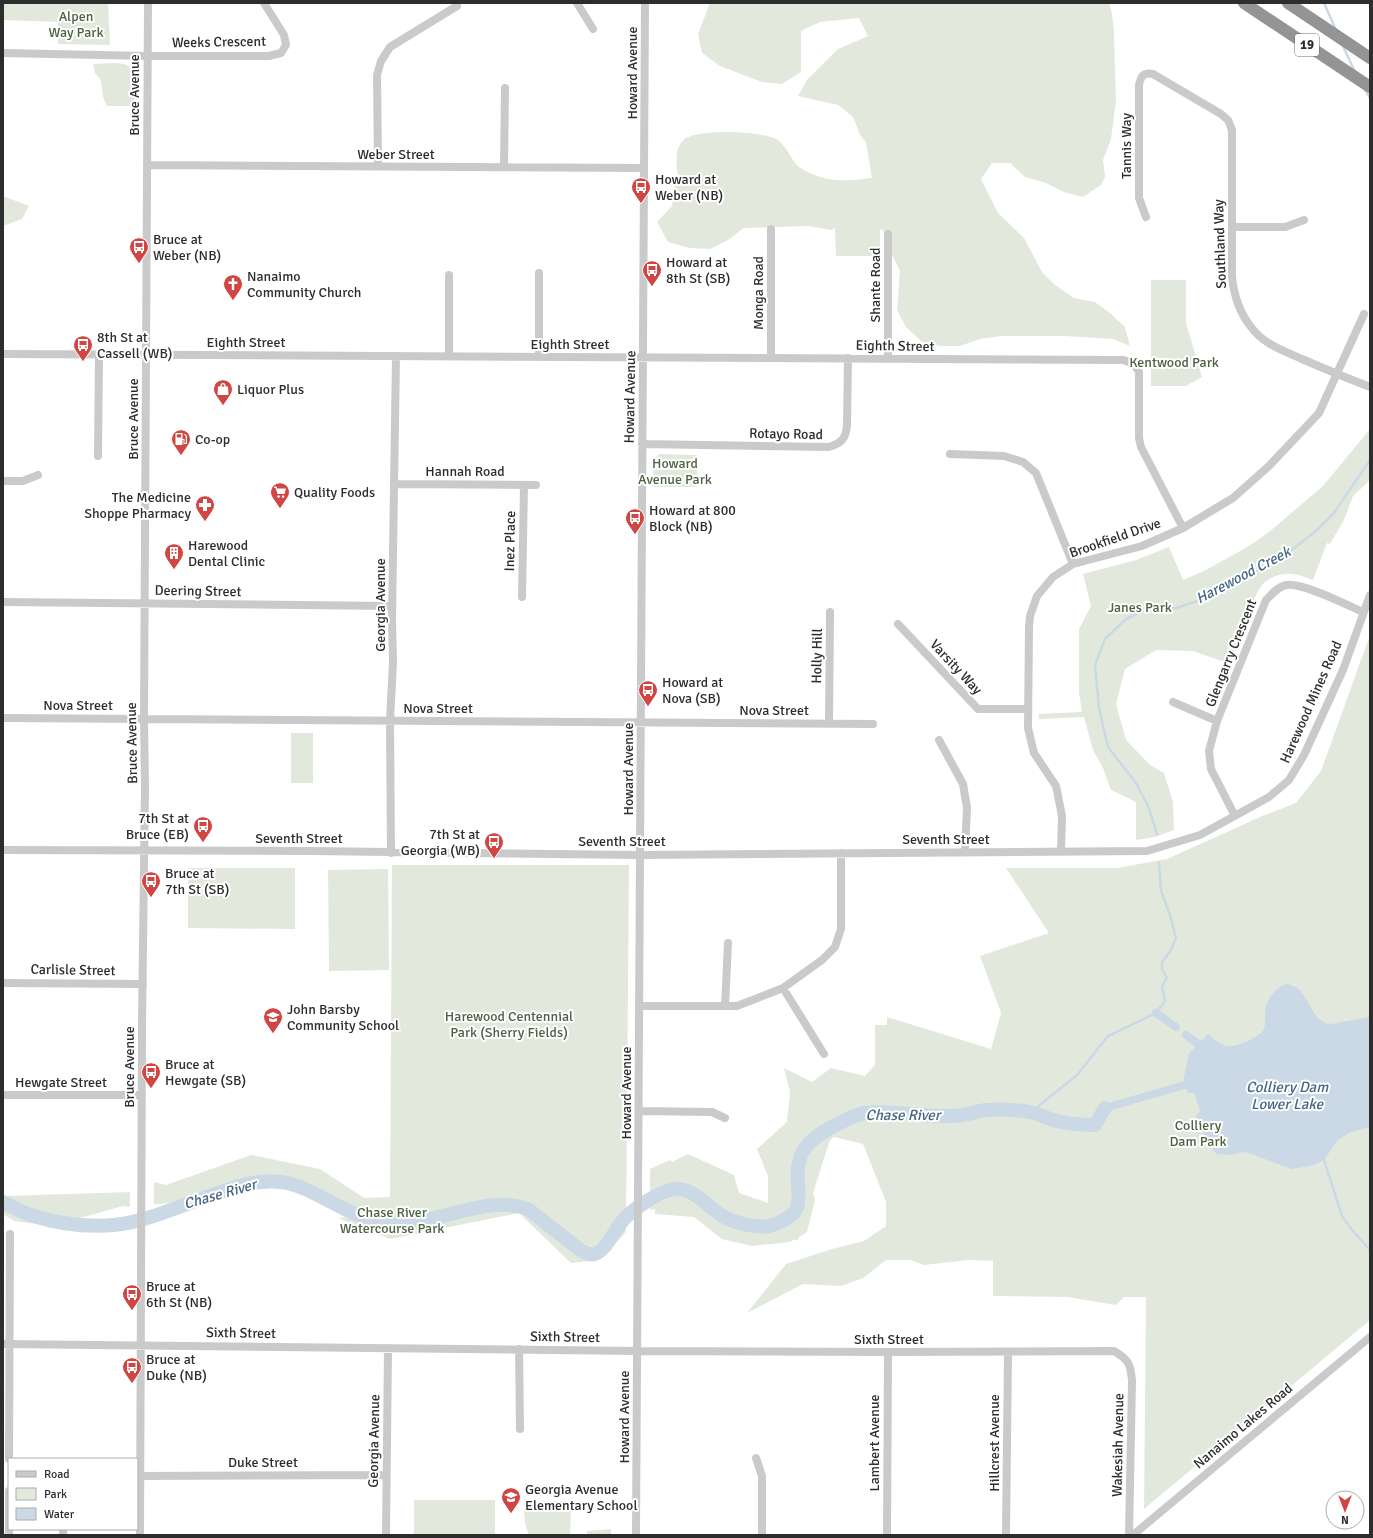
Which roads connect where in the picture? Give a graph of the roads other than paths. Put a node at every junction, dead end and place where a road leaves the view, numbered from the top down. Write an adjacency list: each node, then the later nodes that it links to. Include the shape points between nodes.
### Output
1 (148, 3): 10 (street, Bruce Avenue)
2 (264, 3): 10 (street, Weeks Crescent, via 284,35 286,45 281,52 269,56)
3 (577, 3): 8 (street)
4 (645, 3): 18 (street, Howard Avenue)
5 (1244, 3): 13 (highway, 19)
6 (1288, 3): 11 (highway, 19)
7 (458, 6): 16 (street, via 390,47 381,61 377,75)
8 (593, 29)
9 (3, 53): 10 (street, Weeks Crescent)
10 (148, 56): 15 (street, Bruce Avenue)
11 (1370, 58)
12 (1143, 75): 19 (street, Tannis Way, via 1139,85 1138,198); 21 (street, Southland Way, via 1153,74 1228,120 1232,130)
13 (1370, 87)
14 (505, 88): 17 (street)
15 (147, 165): 16 (street, Weber Street); 29 (street, Bruce Avenue)
16 (378, 166): 17 (street, Weber Street)
17 (504, 167): 18 (street, Weber Street)
18 (644, 168): 33 (street, Howard Avenue)
19 (1146, 217)
20 (1304, 220): 21 (street, via 1285,227)
21 (1232, 227): 37 (street, Southland Way, via 1234,292 1239,310 1251,329 1268,343)
22 (771, 229): 34 (street, Monga Road)
23 (888, 234): 36 (street, Shante Road)
24 (540, 273): 32 (street)
25 (449, 274): 31 (street)
26 (1364, 314): 37 (street, Brookfield Drive)
27 (3, 354): 28 (street, Eighth Street)
28 (99, 354): 29 (street, Eighth Street); 41 (street)
29 (146, 355): 30 (street, Eighth Street); 52 (street, Bruce Avenue)
30 (396, 356): 31 (street, Eighth Street); 44 (street, Georgia Avenue)
31 (449, 357): 32 (street, Eighth Street)
32 (539, 357): 33 (street, Eighth Street)
33 (644, 357): 34 (street, Eighth Street); 39 (street, Howard Avenue)
34 (771, 358): 35 (street, Eighth Street)
35 (848, 358): 36 (street, Eighth Street); 39 (street, Rotayo Road, via 848,425 844,440 830,448)
36 (888, 359): 47 (street, Eighth Street, via 1130,362 1139,372 1141,447)
37 (1336, 374): 38 (street, Southland Way); 47 (street, Brookfield Drive, via 1319,413 1269,466 1233,498)
38 (1370, 387)
39 (642, 444): 63 (street, Howard Avenue)
40 (950, 454): 48 (street, via 1004,456 1023,462 1036,474)
41 (98, 456)
42 (38, 475): 43 (street, via 23,481)
43 (3, 481)
44 (394, 484): 45 (street, Hannah Road); 53 (street, Georgia Avenue)
45 (524, 485): 46 (street, Hannah Road); 50 (street, Inez Place)
46 (536, 485)
47 (1183, 528): 48 (street, Brookfield Drive, via 1142,546)
48 (1073, 564): 58 (street, Brookfield Drive, via 1053,577 1037,596 1030,616)
49 (1370, 595): 55 (street, Harewood Mines Road)
50 (522, 597)
51 (3, 602): 52 (street, Deering Street)
52 (145, 604): 53 (street, Deering Street); 60 (street, Bruce Avenue)
53 (392, 606): 61 (street, Georgia Avenue)
54 (830, 612): 64 (street, Holly Hill)
55 (1363, 612): 62 (street, Glengarry Crescent, via 1299,586 1286,585 1276,590 1266,600); 67 (street, Harewood Mines Road, via 1343,670 1293,774 1269,797)
56 (898, 624): 58 (street, Varsity Way, via 978,708)
57 (1173, 702): 62 (street)
58 (1028, 709): 71 (street, Brookfield Drive, via 1028,728 1034,753 1056,786 1062,816)
59 (3, 718): 60 (street, Nova Street)
60 (144, 719): 61 (street, Nova Street); 69 (street, Bruce Avenue)
61 (390, 720): 63 (street, Nova Street); 72 (street, Georgia Avenue)
62 (1217, 721): 67 (street, Glengarry Crescent, via 1209,751 1211,769)
63 (641, 722): 64 (street, Nova Street); 74 (street, Howard Avenue)
64 (829, 724): 65 (street, Nova Street)
65 (873, 724)
66 (938, 740): 70 (street, via 963,784 967,808)
67 (1235, 816): 71 (street, Seventh Street, via 1200,835 1147,851)
68 (3, 850): 69 (street, Seventh Street)
69 (143, 851): 72 (street, Seventh Street); 77 (street, Bruce Avenue)
70 (965, 852): 71 (street, Seventh Street); 73 (street, Seventh Street)
71 (1061, 852)
72 (391, 853): 74 (street, Seventh Street)
73 (842, 853): 74 (street, Seventh Street); 78 (street, via 841,929 835,947 822,960)
74 (640, 855): 79 (street, Howard Avenue)
75 (728, 943): 80 (street)
76 (3, 983): 77 (street, Carlisle Street)
77 (143, 984): 83 (street, Bruce Avenue)
78 (783, 988): 80 (street, via 737,1006); 81 (street)
79 (640, 1006): 80 (street); 84 (street, Howard Avenue)
80 (725, 1006)
81 (824, 1054)
82 (3, 1095): 83 (street, Hewgate Street)
83 (142, 1095): 89 (street, Bruce Avenue)
84 (639, 1111): 85 (street, via 712,1112); 92 (street, Howard Avenue)
85 (725, 1118)
86 (10, 1234): 88 (street)
87 (1370, 1337): 108 (street, Nanaimo Lakes Road)
88 (7, 1344): 89 (street, Sixth Street); 97 (street)
89 (141, 1345): 90 (street, Sixth Street); 100 (street, Bruce Avenue)
90 (388, 1348): 91 (street, Sixth Street); 99 (street, Georgia Avenue)
91 (519, 1349): 92 (street, Sixth Street); 96 (street)
92 (638, 1351): 93 (street, Sixth Street); 103 (street, Howard Avenue)
93 (888, 1352): 94 (street, Sixth Street); 105 (street, Lambert Avenue)
94 (1008, 1352): 95 (street, Sixth Street, via 1114,1351); 106 (street, Hillcrest Avenue)
95 (1124, 1357): 107 (street, Wakesiah Avenue, via 1130,1365 1132,1380)
96 (520, 1429)
97 (9, 1458)
98 (756, 1458): 104 (street, via 762,1476)
99 (386, 1475): 100 (street, Duke Street); 102 (street, Georgia Avenue)
100 (139, 1481): 101 (street, Bruce Avenue)
101 (140, 1535)
102 (386, 1535)
103 (636, 1535)
104 (762, 1535)
105 (887, 1535)
106 (1006, 1535)
107 (1129, 1535)
108 (1133, 1535)

